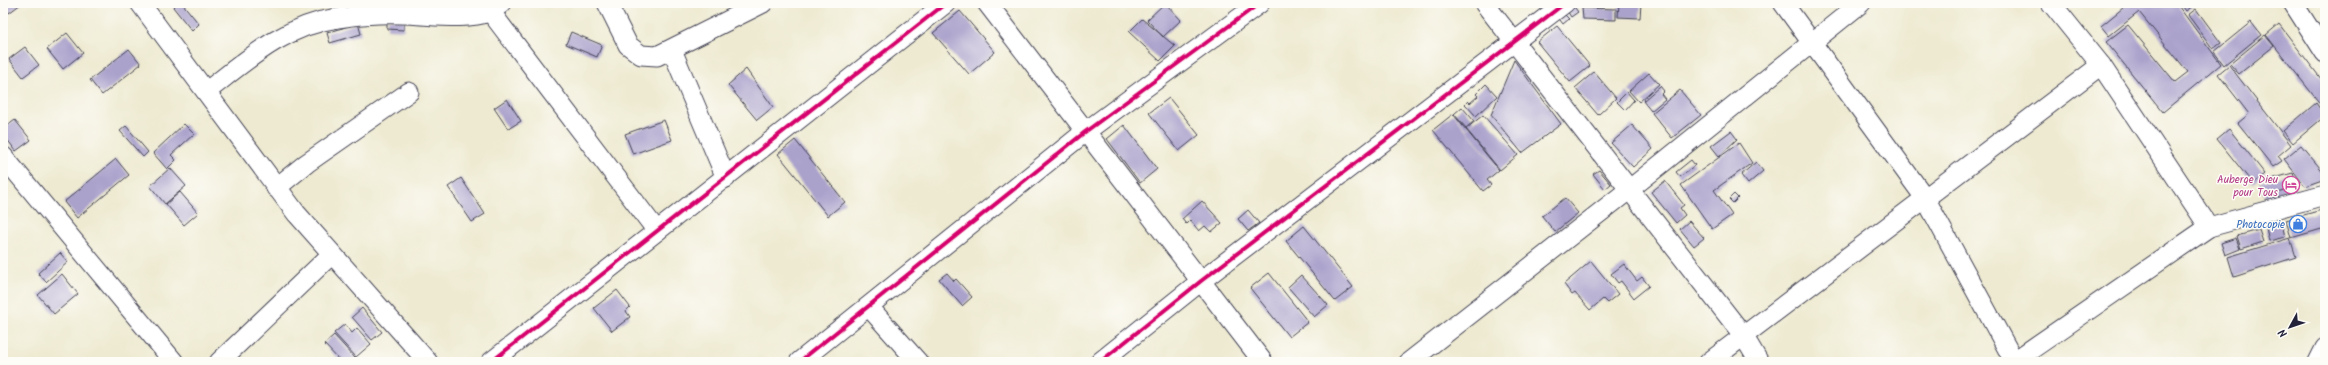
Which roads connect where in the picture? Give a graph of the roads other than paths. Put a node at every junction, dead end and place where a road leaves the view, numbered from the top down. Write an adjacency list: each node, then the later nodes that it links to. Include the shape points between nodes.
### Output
1 (140, 3): 19 (street)
2 (607, 3): 16 (street, via 628,44 641,55 657,56)
3 (762, 3): 16 (street)
4 (946, 3): 23 (street)
5 (987, 3): 21 (street)
6 (1260, 3): 21 (street)
7 (1484, 3): 15 (street)
8 (1565, 3): 15 (street)
9 (1783, 3): 14 (street)
10 (1861, 3): 14 (street)
11 (2051, 3): 18 (street)
12 (2292, 3): 17 (street)
13 (496, 7): 19 (street, via 476,15 400,14 344,17 308,24 284,34 259,50); 29 (street)
14 (1813, 41): 25 (street); 27 (street)
15 (1515, 43): 25 (street); 31 (street)
16 (672, 50): 23 (street)
17 (2325, 53)
18 (2101, 65): 27 (street); 28 (street)
19 (207, 91): 24 (street)
20 (409, 92): 24 (street, via 313,158)
21 (1086, 132): 31 (street); 32 (street)
22 (3, 156): 35 (street)
23 (726, 178): 29 (street)
24 (276, 188): 30 (street)
25 (1630, 189): 33 (street); 43 (street)
26 (2325, 195): 28 (street)
27 (1925, 198): 33 (street); 46 (street)
28 (2209, 227): 46 (street)
29 (657, 231): 38 (street)
30 (332, 254): 36 (street); 37 (street)
31 (1201, 281): 41 (street); 42 (street)
32 (869, 307): 39 (street); 40 (street)
33 (1743, 335): 44 (street); 45 (street)
34 (2325, 348): 47 (street)
35 (174, 362)
36 (219, 362)
37 (428, 362)
38 (491, 362)
39 (799, 362)
40 (918, 362)
41 (1100, 362)
42 (1263, 362)
43 (1409, 362)
44 (1709, 362)
45 (1759, 362)
46 (2013, 362)
47 (2318, 362)

